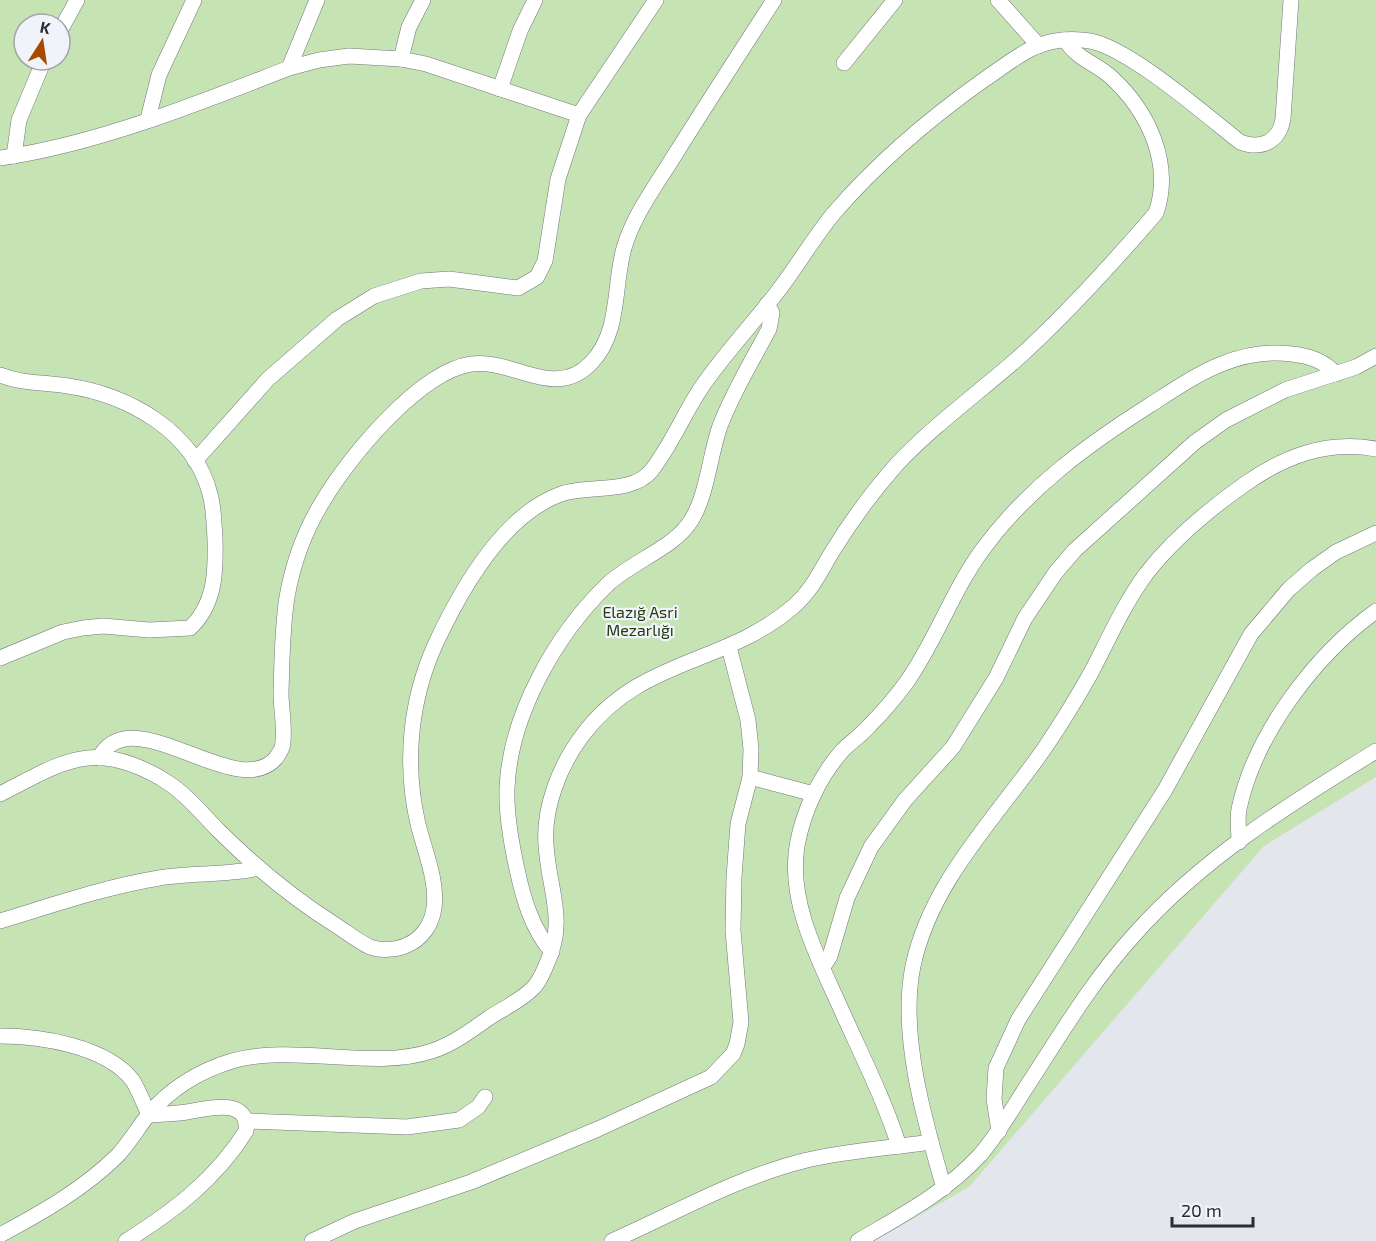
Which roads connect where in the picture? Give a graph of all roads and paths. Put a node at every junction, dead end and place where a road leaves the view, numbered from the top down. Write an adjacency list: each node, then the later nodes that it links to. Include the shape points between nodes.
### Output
1 (195, 0): 18 (lane, via 159,75)
2 (317, 0): 14 (lane)
3 (423, 0): 12 (lane, via 409,27)
4 (535, 0): 16 (lane)
5 (656, 0): 17 (lane)
6 (774, 0): 31 (lane, via 632,225 618,270 612,325 591,363 580,372 556,380 533,377 498,364 454,369 427,386 378,429 323,500 302,543 287,599 282,747 276,758 259,770 241,771 152,740 114,742)
7 (895, 0): 13 (lane)
8 (998, 0): 11 (lane)
9 (1291, 0): 10 (lane, via 1281,128 1277,136 1260,146 1240,142 1109,46)
10 (1065, 40): 11 (lane); 28 (lane, via 1074,54 1116,82 1145,120 1162,168 1156,213 1066,312 895,466 850,524 812,588 778,618)
11 (1039, 46): 20 (lane, via 964,94 879,165 832,216)
12 (401, 59): 14 (lane, via 349,56); 16 (lane)
13 (844, 63)
14 (289, 68): 18 (lane)
15 (39, 72): 19 (lane)
16 (500, 89): 17 (lane)
17 (579, 115): 25 (lane, via 558,179 545,261 537,277 518,288 449,279 421,281 374,296 337,319 268,379)
18 (148, 119): 19 (lane, via 59,147)
19 (7, 157)
20 (767, 304): 36 (lane, via 702,386 650,472 638,482 578,489 544,501 513,524 464,590 423,674 412,729 412,786 435,905 430,923 419,938 396,949 370,947 327,920); 38 (lane, via 772,314 769,329 720,426 693,517 676,538 628,567 589,607 552,656 518,729 507,787 509,828 529,912 541,940)
21 (1376, 356): 22 (lane)
22 (1336, 374): 34 (lane, via 1320,361 1301,355 1239,356 1200,373 1090,443 1060,467 982,549 943,612 913,672 869,727 842,751); 39 (lane, via 1285,390 1226,420 1116,510 1062,565 1025,618 976,713 953,747 899,808 871,847 847,898)
23 (0, 375): 25 (lane, via 69,386 120,401 163,424)
24 (1376, 449): 45 (lane, via 1330,447 1287,458 1217,503 1190,526 1140,583 1068,712 949,879 922,933 909,990 908,1013 923,1117)
25 (195, 460): 29 (lane, via 210,494 215,544 212,596 200,619 190,628 83,628 63,632)
26 (1376, 533): 44 (lane, via 1336,552 1312,569 1289,589 1251,634 1165,790 1018,1020 996,1068 994,1099)
27 (1376, 611): 35 (lane, via 1332,648 1283,709 1248,776 1238,812)
28 (729, 647): 32 (lane, via 748,720); 38 (lane, via 677,665 631,689 597,717 571,752 552,796 547,819 545,843 558,923)
29 (0, 658)
30 (1376, 751): 35 (lane)
31 (99, 758): 33 (lane, via 50,769); 36 (lane, via 141,768 175,787)
32 (750, 777): 34 (lane); 50 (lane, via 738,824 734,877 733,931 740,1033 733,1054 723,1067 711,1077 535,1157 355,1221)
33 (0, 794)
34 (814, 794): 39 (lane, via 800,836 794,873 806,928)
35 (1239, 842): 44 (lane, via 1161,906 1108,965)
36 (260, 868): 37 (lane, via 118,885)
37 (0, 921)
38 (552, 952): 42 (lane, via 533,989 446,1045 422,1054 394,1057 258,1056 236,1060 194,1077)
39 (823, 967): 46 (lane, via 888,1112)
40 (0, 1036): 42 (lane, via 46,1040 92,1053 132,1081)
41 (485, 1097): 43 (lane, via 459,1120 406,1127)
42 (149, 1115): 43 (lane, via 222,1106 236,1109); 48 (lane, via 120,1153 98,1172 40,1214)
43 (246, 1120): 49 (lane, via 246,1131 216,1172 169,1214)
44 (999, 1131): 47 (lane, via 981,1154)
45 (931, 1142): 46 (lane); 47 (lane)
46 (899, 1146): 51 (lane, via 805,1160 774,1170)
47 (944, 1188): 52 (lane)
48 (0, 1235)
49 (126, 1241)
50 (312, 1241)
51 (612, 1241)
52 (858, 1241)

